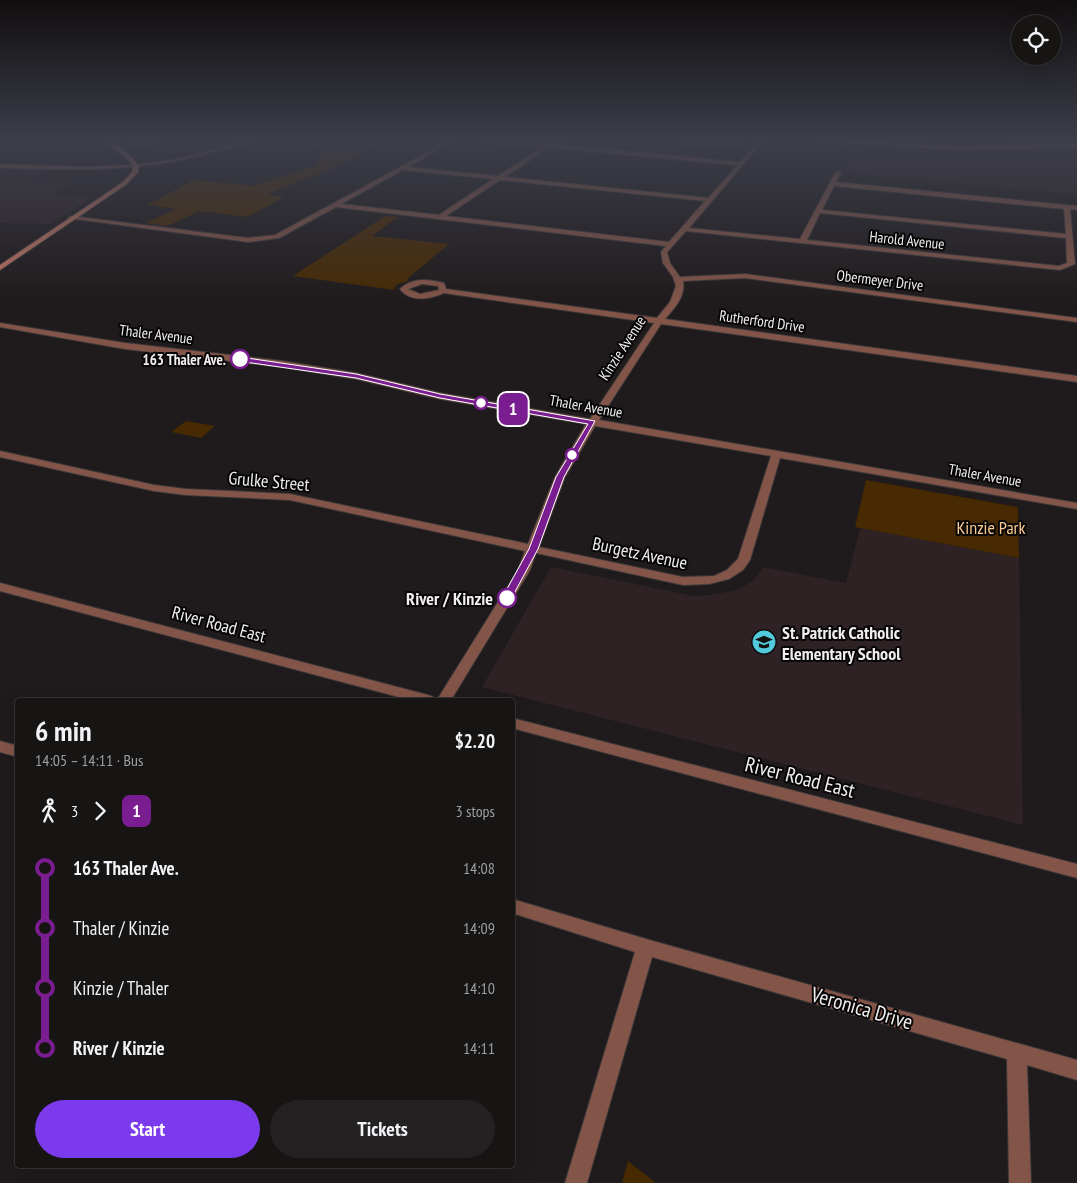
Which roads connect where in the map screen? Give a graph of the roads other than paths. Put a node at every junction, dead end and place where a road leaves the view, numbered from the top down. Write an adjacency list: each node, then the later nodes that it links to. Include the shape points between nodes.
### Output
1 (106, 195): 13 (main road)
2 (350, 195): 9 (street)
3 (474, 195): 14 (street)
4 (664, 195): 8 (street)
5 (714, 195): 8 (street)
6 (827, 195): 12 (street)
7 (948, 195): 10 (street)
8 (710, 200): 15 (street)
9 (332, 205): 13 (street, via 277,237 258,240); 14 (street)
10 (1067, 207): 11 (street); 16 (street, Harold Avenue)
11 (1077, 208)
12 (818, 211): 16 (street); 17 (street)
13 (71, 218): 19 (main road)
14 (439, 218): 18 (street)
15 (683, 229): 17 (street, Harold Avenue); 18 (street)
16 (1069, 236): 17 (street, Harold Avenue, via 1071,264 1060,268)
17 (802, 242)
18 (668, 244): 20 (street, via 663,259)
19 (0, 268)
20 (679, 279): 22 (street, Obermeyer Drive, via 745,276); 23 (street, Kinzie Avenue, via 679,294)
21 (443, 291): 23 (street, Rutherford Drive)
22 (1077, 320)
23 (659, 321): 25 (street, Rutherford Drive); 26 (street, Kinzie Avenue)
24 (0, 325): 26 (street, Thaler Avenue, via 125,346 356,376 440,396)
25 (1077, 379)
26 (592, 422): 28 (street, Thaler Avenue); 30 (street, Kinzie Avenue, via 560,477)
27 (0, 454): 30 (street, Grulke Street, via 154,488 290,498)
28 (776, 455): 29 (street, Thaler Avenue); 30 (street, Burgetz Avenue, via 744,560 729,575 699,582 682,581)
29 (1077, 506)
30 (533, 549): 33 (street, Kinzie Avenue)
31 (0, 587): 32 (street, River Road East)
32 (420, 698)
33 (445, 698)
34 (515, 723): 37 (street, River Road East)
35 (0, 746): 36 (street)
36 (15, 751)
37 (1077, 871)
38 (515, 907): 39 (street, Veronica Drive)
39 (646, 946): 40 (street, Veronica Drive); 42 (street)
40 (1017, 1052): 41 (street, Veronica Drive); 43 (street)
41 (1077, 1070)
42 (576, 1183)
43 (1020, 1183)

